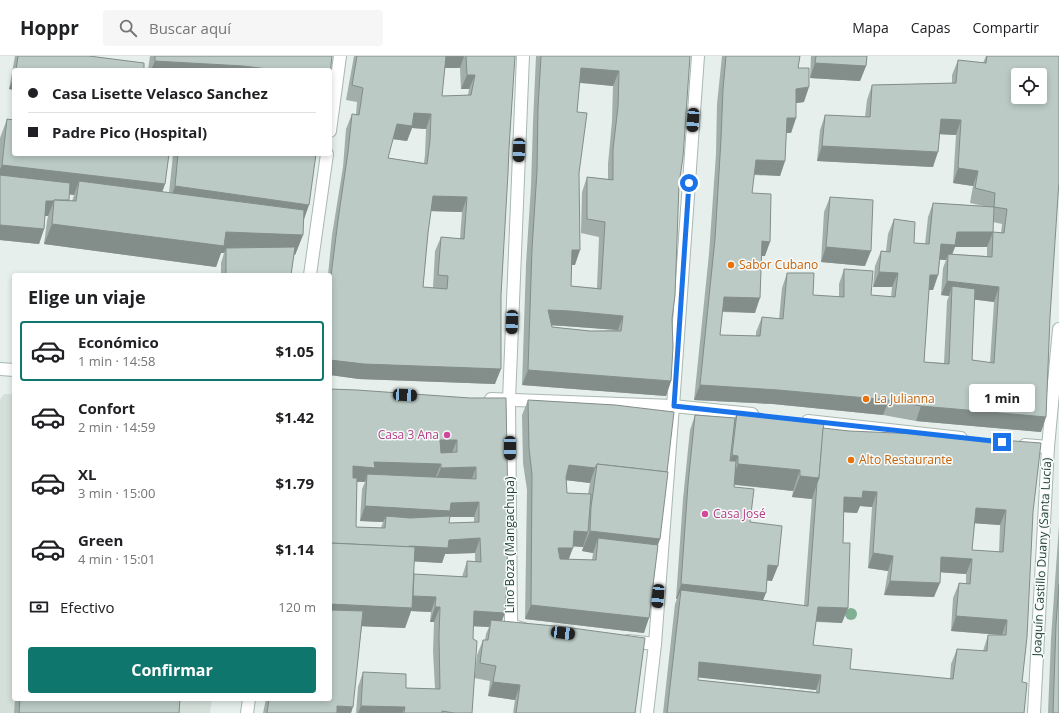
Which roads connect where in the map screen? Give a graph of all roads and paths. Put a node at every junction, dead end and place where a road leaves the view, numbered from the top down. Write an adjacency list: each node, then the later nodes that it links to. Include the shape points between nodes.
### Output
1 (340, 56): 4 (street)
2 (523, 56): 11 (street, Lino Boza (Mangachupa))
3 (698, 56): 12 (street)
4 (332, 116)
5 (327, 156): 6 (street)
6 (310, 273)
7 (1059, 329): 17 (street, Joaquín Castillo Duany (Santa Lucía))
8 (0, 369): 9 (street)
9 (12, 370)
10 (478, 399): 11 (street)
11 (509, 400): 12 (street); 18 (street, Lino Boza (Mangachupa), via 510,621 517,628)
12 (674, 406): 13 (street); 20 (street)
13 (767, 416)
14 (798, 420): 15 (street)
15 (970, 439)
16 (1017, 444): 17 (street)
17 (1048, 447): 24 (street, Joaquín Castillo Duany (Santa Lucía))
18 (532, 630)
19 (616, 640): 20 (street)
20 (655, 644): 23 (street)
21 (249, 701): 22 (street)
22 (247, 713)
23 (647, 713)
24 (1034, 713)

